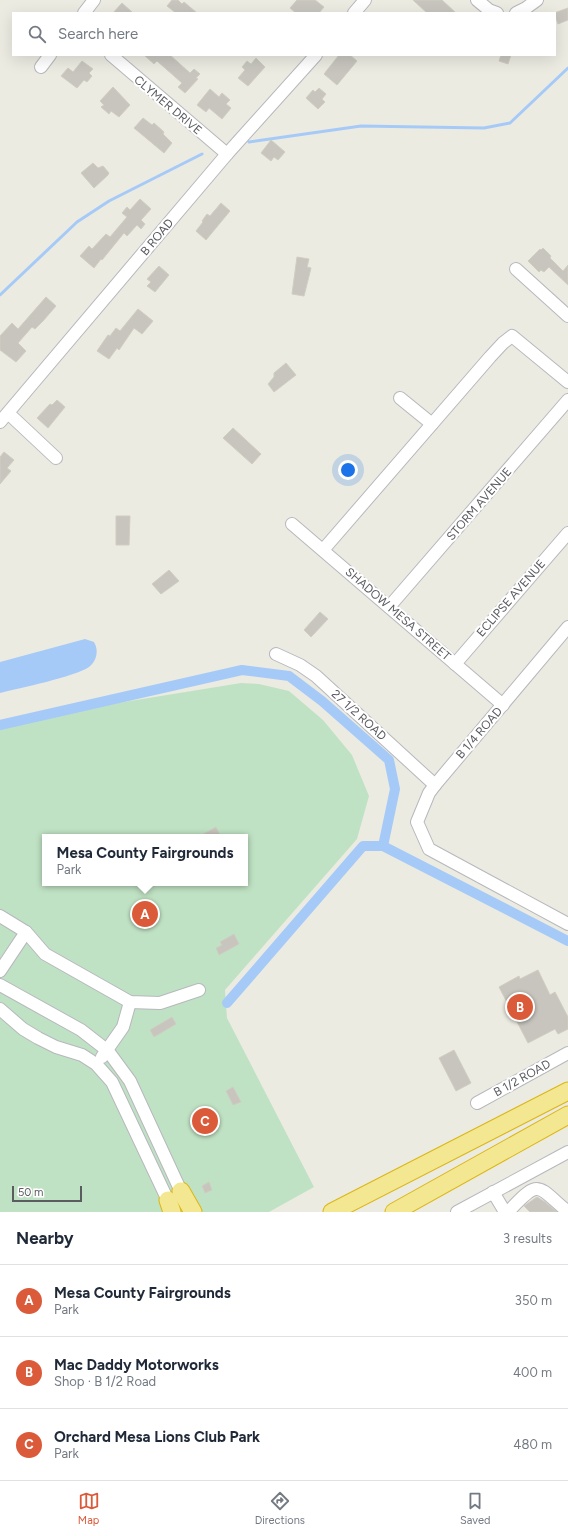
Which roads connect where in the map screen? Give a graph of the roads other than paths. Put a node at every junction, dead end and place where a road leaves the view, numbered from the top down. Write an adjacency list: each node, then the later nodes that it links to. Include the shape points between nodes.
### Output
1 (94, 0): 5 (street)
2 (365, 0): 6 (street)
3 (477, 0): 7 (street)
4 (537, 0): 8 (street)
5 (85, 12)
6 (355, 12)
7 (494, 12)
8 (518, 12)
9 (49, 56): 12 (street)
10 (111, 56): 13 (street, CLYMER DRIVE)
11 (315, 56): 13 (street, B ROAD)
12 (40, 67)
13 (227, 154): 19 (street, B ROAD)
14 (516, 269): 15 (street)
15 (568, 316)
16 (568, 382): 20 (street, via 512,336 494,352)
17 (400, 398): 20 (street)
18 (568, 400): 25 (street, STORM AVENUE)
19 (4, 417): 21 (street)
20 (432, 424): 24 (street)
21 (56, 458)
22 (292, 524): 24 (street, SHADOW MESA STREET)
23 (568, 533): 28 (street, ECLIPSE AVENUE)
24 (323, 550): 25 (street, SHADOW MESA STREET)
25 (389, 607): 28 (street, SHADOW MESA STREET)
26 (568, 627): 29 (street, B 1/4 ROAD)
27 (276, 654): 30 (street, 27 1/2 ROAD, via 316,676)
28 (455, 664): 29 (street, SHADOW MESA STREET)
29 (503, 705): 30 (street, B 1/4 ROAD)
30 (435, 785): 32 (street, B 1/4 ROAD, via 417,822 428,849)
31 (0, 916): 33 (street)
32 (568, 924)
33 (26, 932): 34 (street); 37 (street, via 45,954)
34 (0, 971)
35 (0, 985): 39 (street, via 81,1030)
36 (199, 990): 37 (street, via 160,1003)
37 (130, 1002): 39 (street, via 123,1026)
38 (0, 1009): 41 (street, via 38,1038 82,1055)
39 (108, 1051): 41 (street); 48 (street, via 130,1081)
40 (568, 1053): 43 (street, B 1/2 ROAD)
41 (96, 1064): 48 (street, via 112,1082)
42 (568, 1091): 46 (highway)
43 (477, 1103)
44 (568, 1115): 49 (highway)
45 (568, 1152): 47 (street)
46 (409, 1173): 52 (highway); 53 (highway)
47 (493, 1192): 50 (street); 54 (street)
48 (174, 1204): 51 (highway)
49 (397, 1211)
50 (462, 1211)
51 (191, 1212)
52 (325, 1212)
53 (332, 1212)
54 (505, 1212)
55 (508, 1212): 56 (street, via 528,1191 537,1188 543,1190)
56 (568, 1212)

